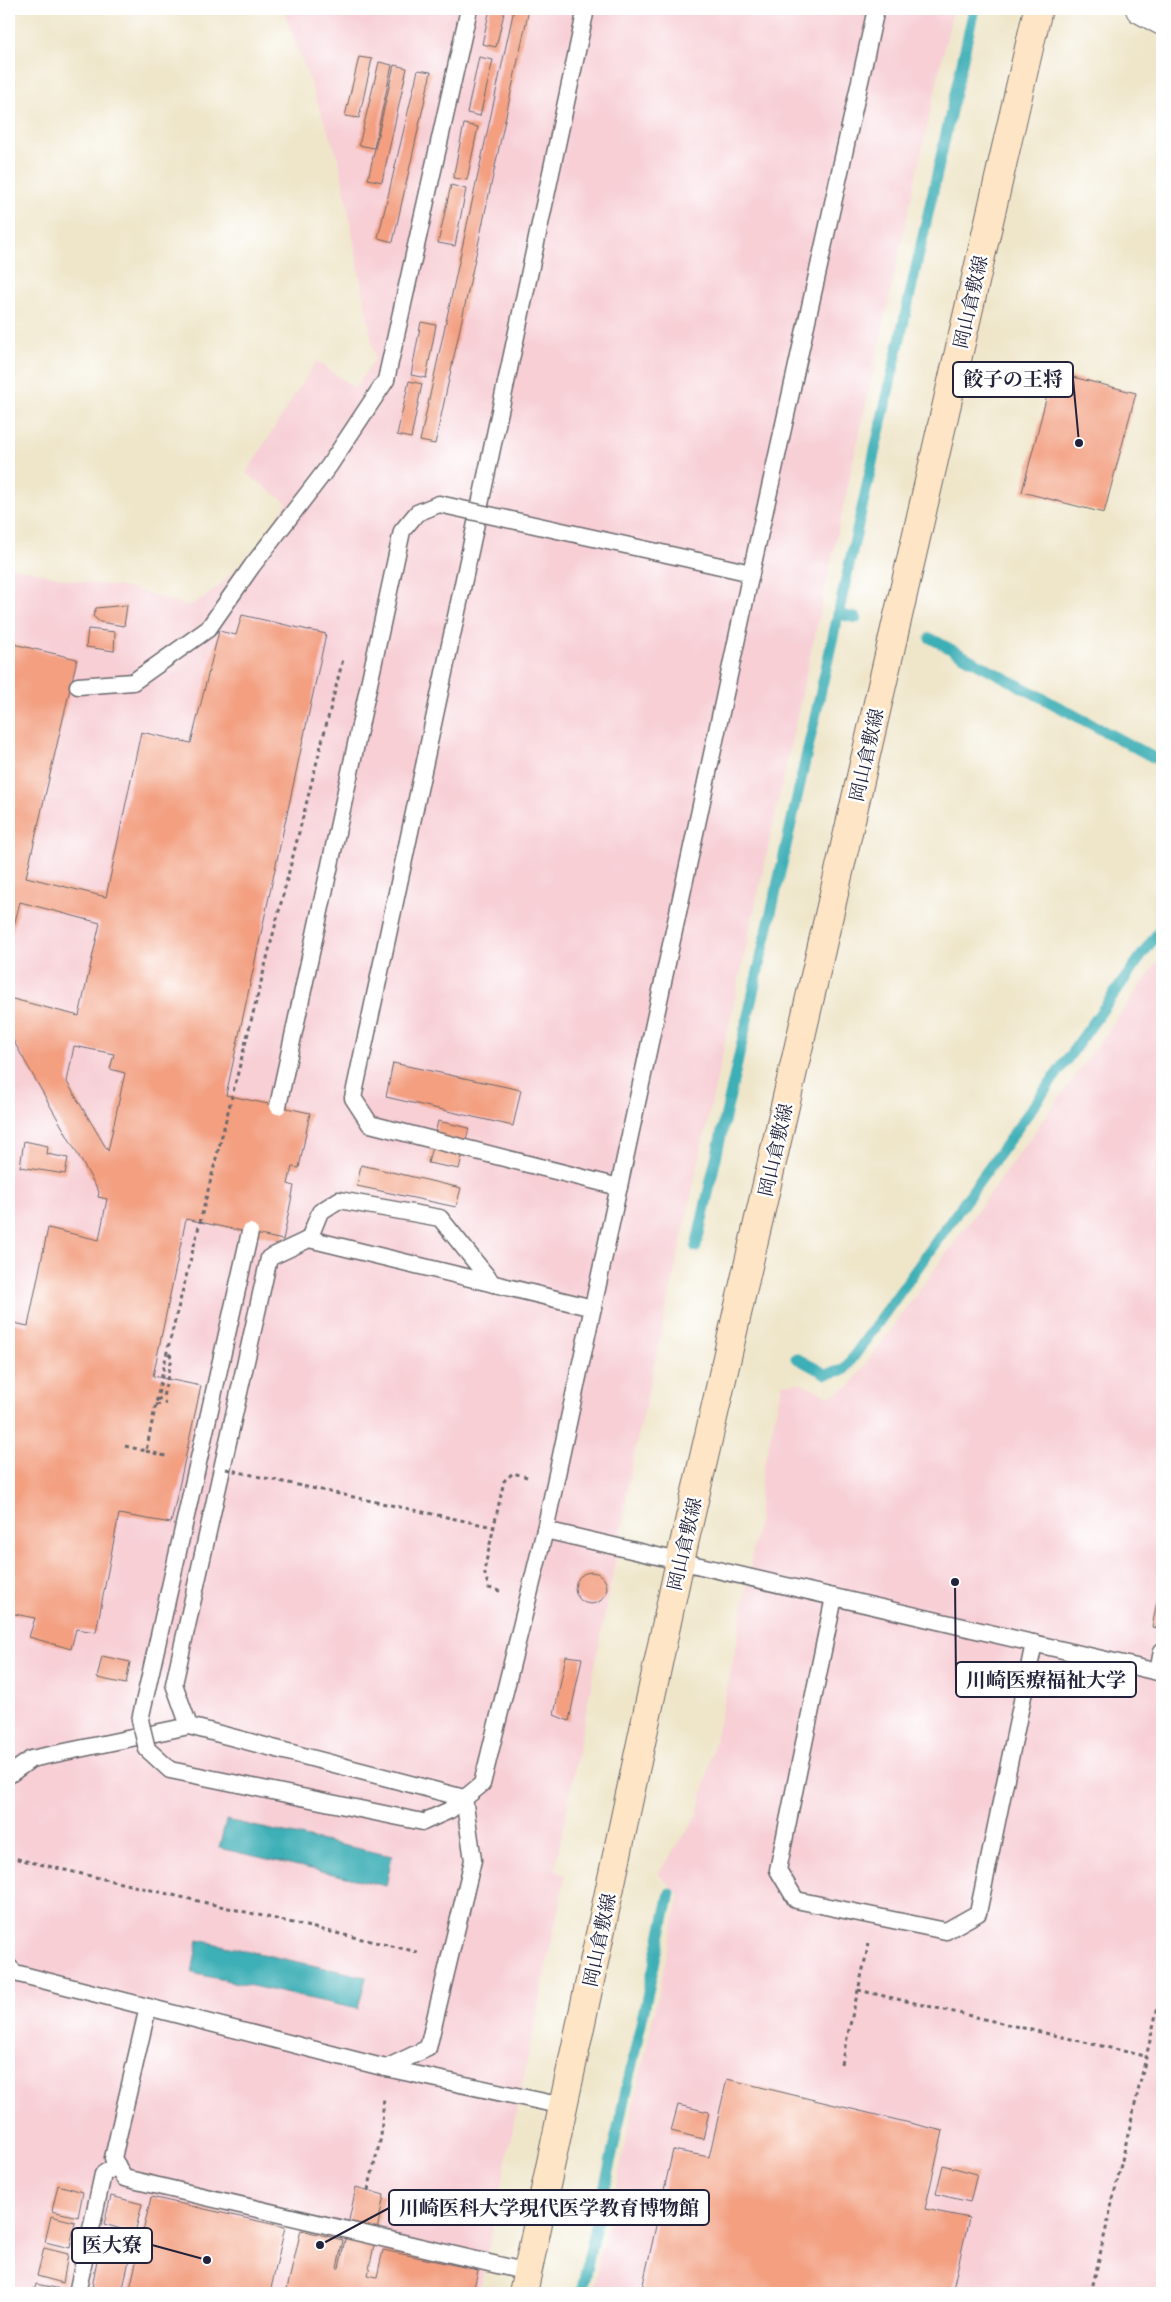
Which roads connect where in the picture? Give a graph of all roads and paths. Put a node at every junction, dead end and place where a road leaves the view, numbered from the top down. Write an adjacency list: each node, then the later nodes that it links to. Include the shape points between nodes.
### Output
1 (469, 9): 9 (lane, via 386,380 329,466 208,629 133,682)
2 (586, 9): 11 (lane, via 352,1098 370,1124)
3 (876, 9): 7 (lane)
4 (1038, 9): 27 (main road, 岡山倉敷線)
5 (1140, 9): 6 (street)
6 (1162, 21)
7 (751, 573): 10 (lane, bridge, via 439,504 417,513 402,531); 11 (lane)
8 (344, 651): 16 (path)
9 (78, 686)
10 (278, 1106)
11 (619, 1187): 15 (lane)
12 (250, 1232): 35 (lane, bridge, via 140,1720 147,1750 170,1770 423,1822 450,1810)
13 (309, 1238): 14 (lane); 14 (lane, via 320,1212 339,1200 440,1218); 33 (lane, via 269,1258 174,1684)
14 (493, 1284): 15 (lane)
15 (593, 1308): 26 (lane)
16 (167, 1352): 17 (path); 17 (path, via 172,1358 163,1397)
17 (156, 1400): 19 (path)
18 (166, 1402): 19 (path)
19 (156, 1405): 21 (path)
20 (125, 1446): 21 (path)
21 (146, 1451): 22 (path)
22 (177, 1458)
23 (265, 1478): 25 (path)
24 (532, 1478): 25 (path, via 512,1473 504,1481)
25 (493, 1527): 28 (path, via 484,1571 489,1588)
26 (545, 1530): 27 (lane); 35 (lane, via 482,1784)
27 (680, 1561): 29 (lane); 47 (main road, 岡山倉敷線)
28 (508, 1593)
29 (834, 1597): 30 (lane); 37 (lane, via 778,1870 796,1900)
30 (1034, 1643): 32 (lane); 37 (lane, via 978,1912 946,1931)
31 (1162, 1651): 32 (lane)
32 (1160, 1673)
33 (190, 1726): 34 (lane, via 31,1759); 35 (lane)
34 (9, 1775)
35 (464, 1798): 38 (lane, via 474,1860)
36 (9, 1857): 38 (path)
37 (875, 1916): 41 (path)
38 (450, 1960): 46 (lane, via 428,2048)
39 (9, 1967): 43 (lane, via 15,1973)
40 (1162, 1989): 42 (path)
41 (858, 1990): 44 (path); 45 (path)
42 (1161, 2001): 44 (path)
43 (148, 2007): 46 (lane); 48 (lane, via 113,2158)
44 (1145, 2056): 52 (path)
45 (841, 2064)
46 (386, 2068): 47 (lane); 49 (path, via 381,2137)
47 (563, 2106): 50 (main road, 岡山倉敷線)
48 (117, 2165): 50 (lane, via 124,2178); 51 (lane, via 103,2174)
49 (368, 2190)
50 (525, 2282)
51 (77, 2293)
52 (1091, 2293)

